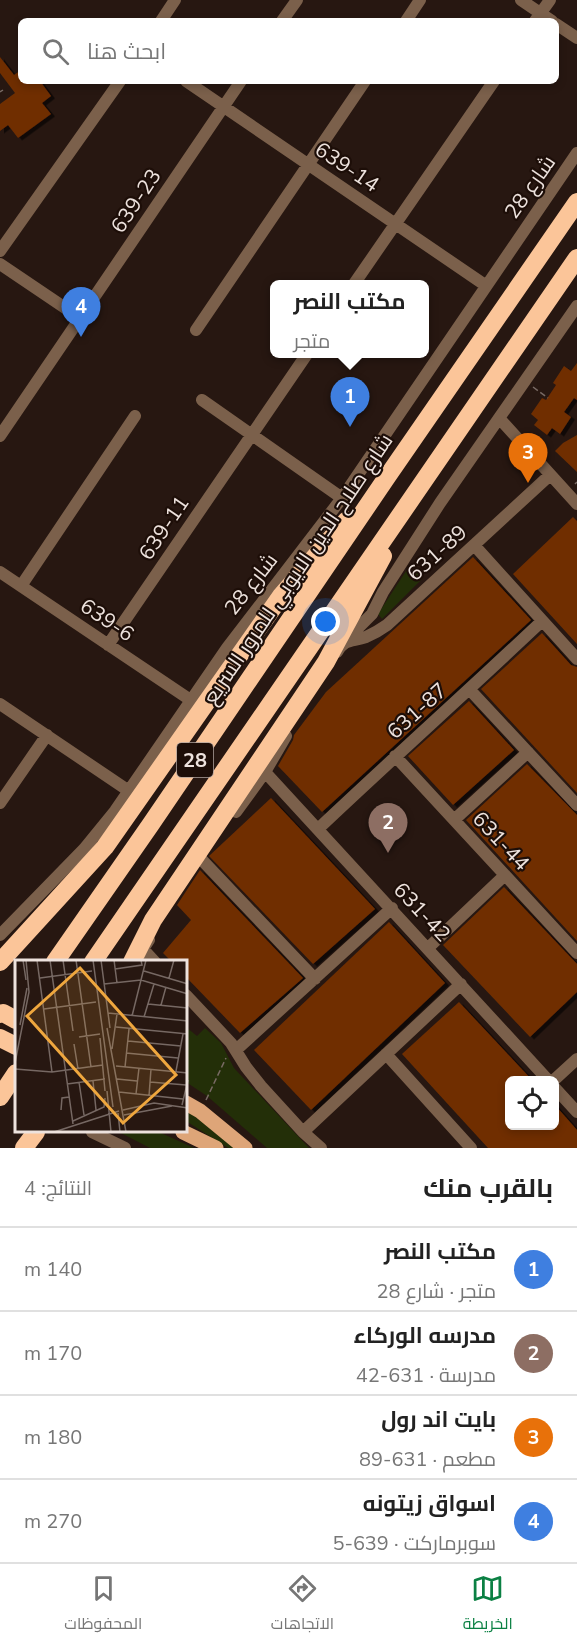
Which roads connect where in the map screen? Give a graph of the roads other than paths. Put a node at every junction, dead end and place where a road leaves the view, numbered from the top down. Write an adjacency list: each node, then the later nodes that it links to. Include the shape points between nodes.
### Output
1 (175, 0): 7 (street)
2 (297, 0): 8 (street)
3 (420, 0): 9 (street)
4 (521, 0): 6 (street)
5 (550, 0): 6 (street)
6 (538, 17)
7 (163, 18)
8 (284, 18)
9 (408, 18)
10 (559, 26): 11 (street)
11 (577, 38)
12 (118, 84): 22 (street)
13 (191, 84): 17 (street, 639-14)
14 (239, 84): 17 (street, 639-23)
15 (363, 84): 19 (street)
16 (492, 84): 21 (street)
17 (224, 106): 19 (street, 639-14); 28 (street, 639-23)
18 (577, 153): 26 (street, شارع 28)
19 (308, 164): 21 (street, 639-14); 29 (street)
20 (577, 202): 37 (highway, شارع صلاح الدين الايوبي للمرور السريع / 28)
21 (396, 224): 25 (street); 26 (street, 639-14)
22 (0, 251)
23 (577, 258): 38 (highway, 28)
24 (0, 264): 28 (street)
25 (357, 280)
26 (485, 285): 39 (street, شارع 28)
27 (577, 306): 33 (street)
28 (80, 318): 35 (street, 639-23)
29 (196, 330)
30 (304, 358): 34 (street, 639-11)
31 (202, 400): 34 (street)
32 (135, 416): 43 (street)
33 (499, 418): 36 (street); 46 (street, via 392,577 372,614)
34 (252, 434): 39 (street); 45 (street, 639-11)
35 (0, 436)
36 (550, 475): 40 (street); 41 (street, 631-89)
37 (387, 477): 64 (highway, via 281,596 105,847); 68 (highway, شارع صلاح الدين الايوبي للمرور السريع / 28)
38 (414, 496): 48 (highway); 69 (highway, 28)
39 (342, 498): 50 (street, شارع 28, via 246,622)
40 (577, 504)
41 (474, 545): 44 (street); 46 (street, 631-89, via 387,625 367,637)
42 (0, 572): 43 (street, 639-6)
43 (21, 586): 45 (street, 639-6)
44 (542, 621): 47 (street); 49 (street, 631-87)
45 (108, 645): 50 (street, 639-6)
46 (341, 645): 48 (street); 55 (street)
47 (577, 659)
48 (326, 662): 67 (highway, via 153,920)
49 (470, 690): 53 (street); 54 (street, 631-87)
50 (192, 701): 56 (street, شارع 28)
51 (0, 704): 52 (street)
52 (47, 735): 56 (street); 57 (street)
53 (528, 752): 58 (street); 59 (street)
54 (395, 756): 59 (street, 631-44); 60 (street, 631-87)
55 (265, 772): 60 (street, 631-42); 61 (street)
56 (129, 791): 64 (street, شارع 28)
57 (0, 803)
58 (577, 805)
59 (454, 820): 62 (street, 631-44)
60 (318, 829): 63 (street, 631-42)
61 (201, 859): 67 (street); 71 (street)
62 (505, 875): 65 (street); 66 (street, 631-44)
63 (392, 908): 65 (street, 631-42); 71 (street)
64 (4, 946): 70 (highway)
65 (428, 948): 72 (street, 631-42)
66 (577, 953)
67 (137, 956)
68 (56, 960)
69 (94, 960)
70 (0, 962)
71 (315, 979): 76 (street)
72 (461, 984): 77 (street); 80 (street, 631-42)
73 (188, 997): 76 (street)
74 (0, 1038): 75 (highway)
75 (15, 1046)
76 (236, 1050): 86 (street, via 261,1086)
77 (386, 1054): 86 (street); 93 (street)
78 (577, 1059): 81 (street)
79 (15, 1074): 83 (highway)
80 (544, 1076)
81 (558, 1076)
82 (559, 1092): 85 (street)
83 (0, 1097)
84 (188, 1104): 91 (main road)
85 (577, 1112)
86 (303, 1132): 92 (street)
87 (96, 1133): 89 (street)
88 (187, 1133): 90 (main road)
89 (125, 1148)
90 (216, 1148)
91 (245, 1148)
92 (321, 1148)
93 (471, 1148)

